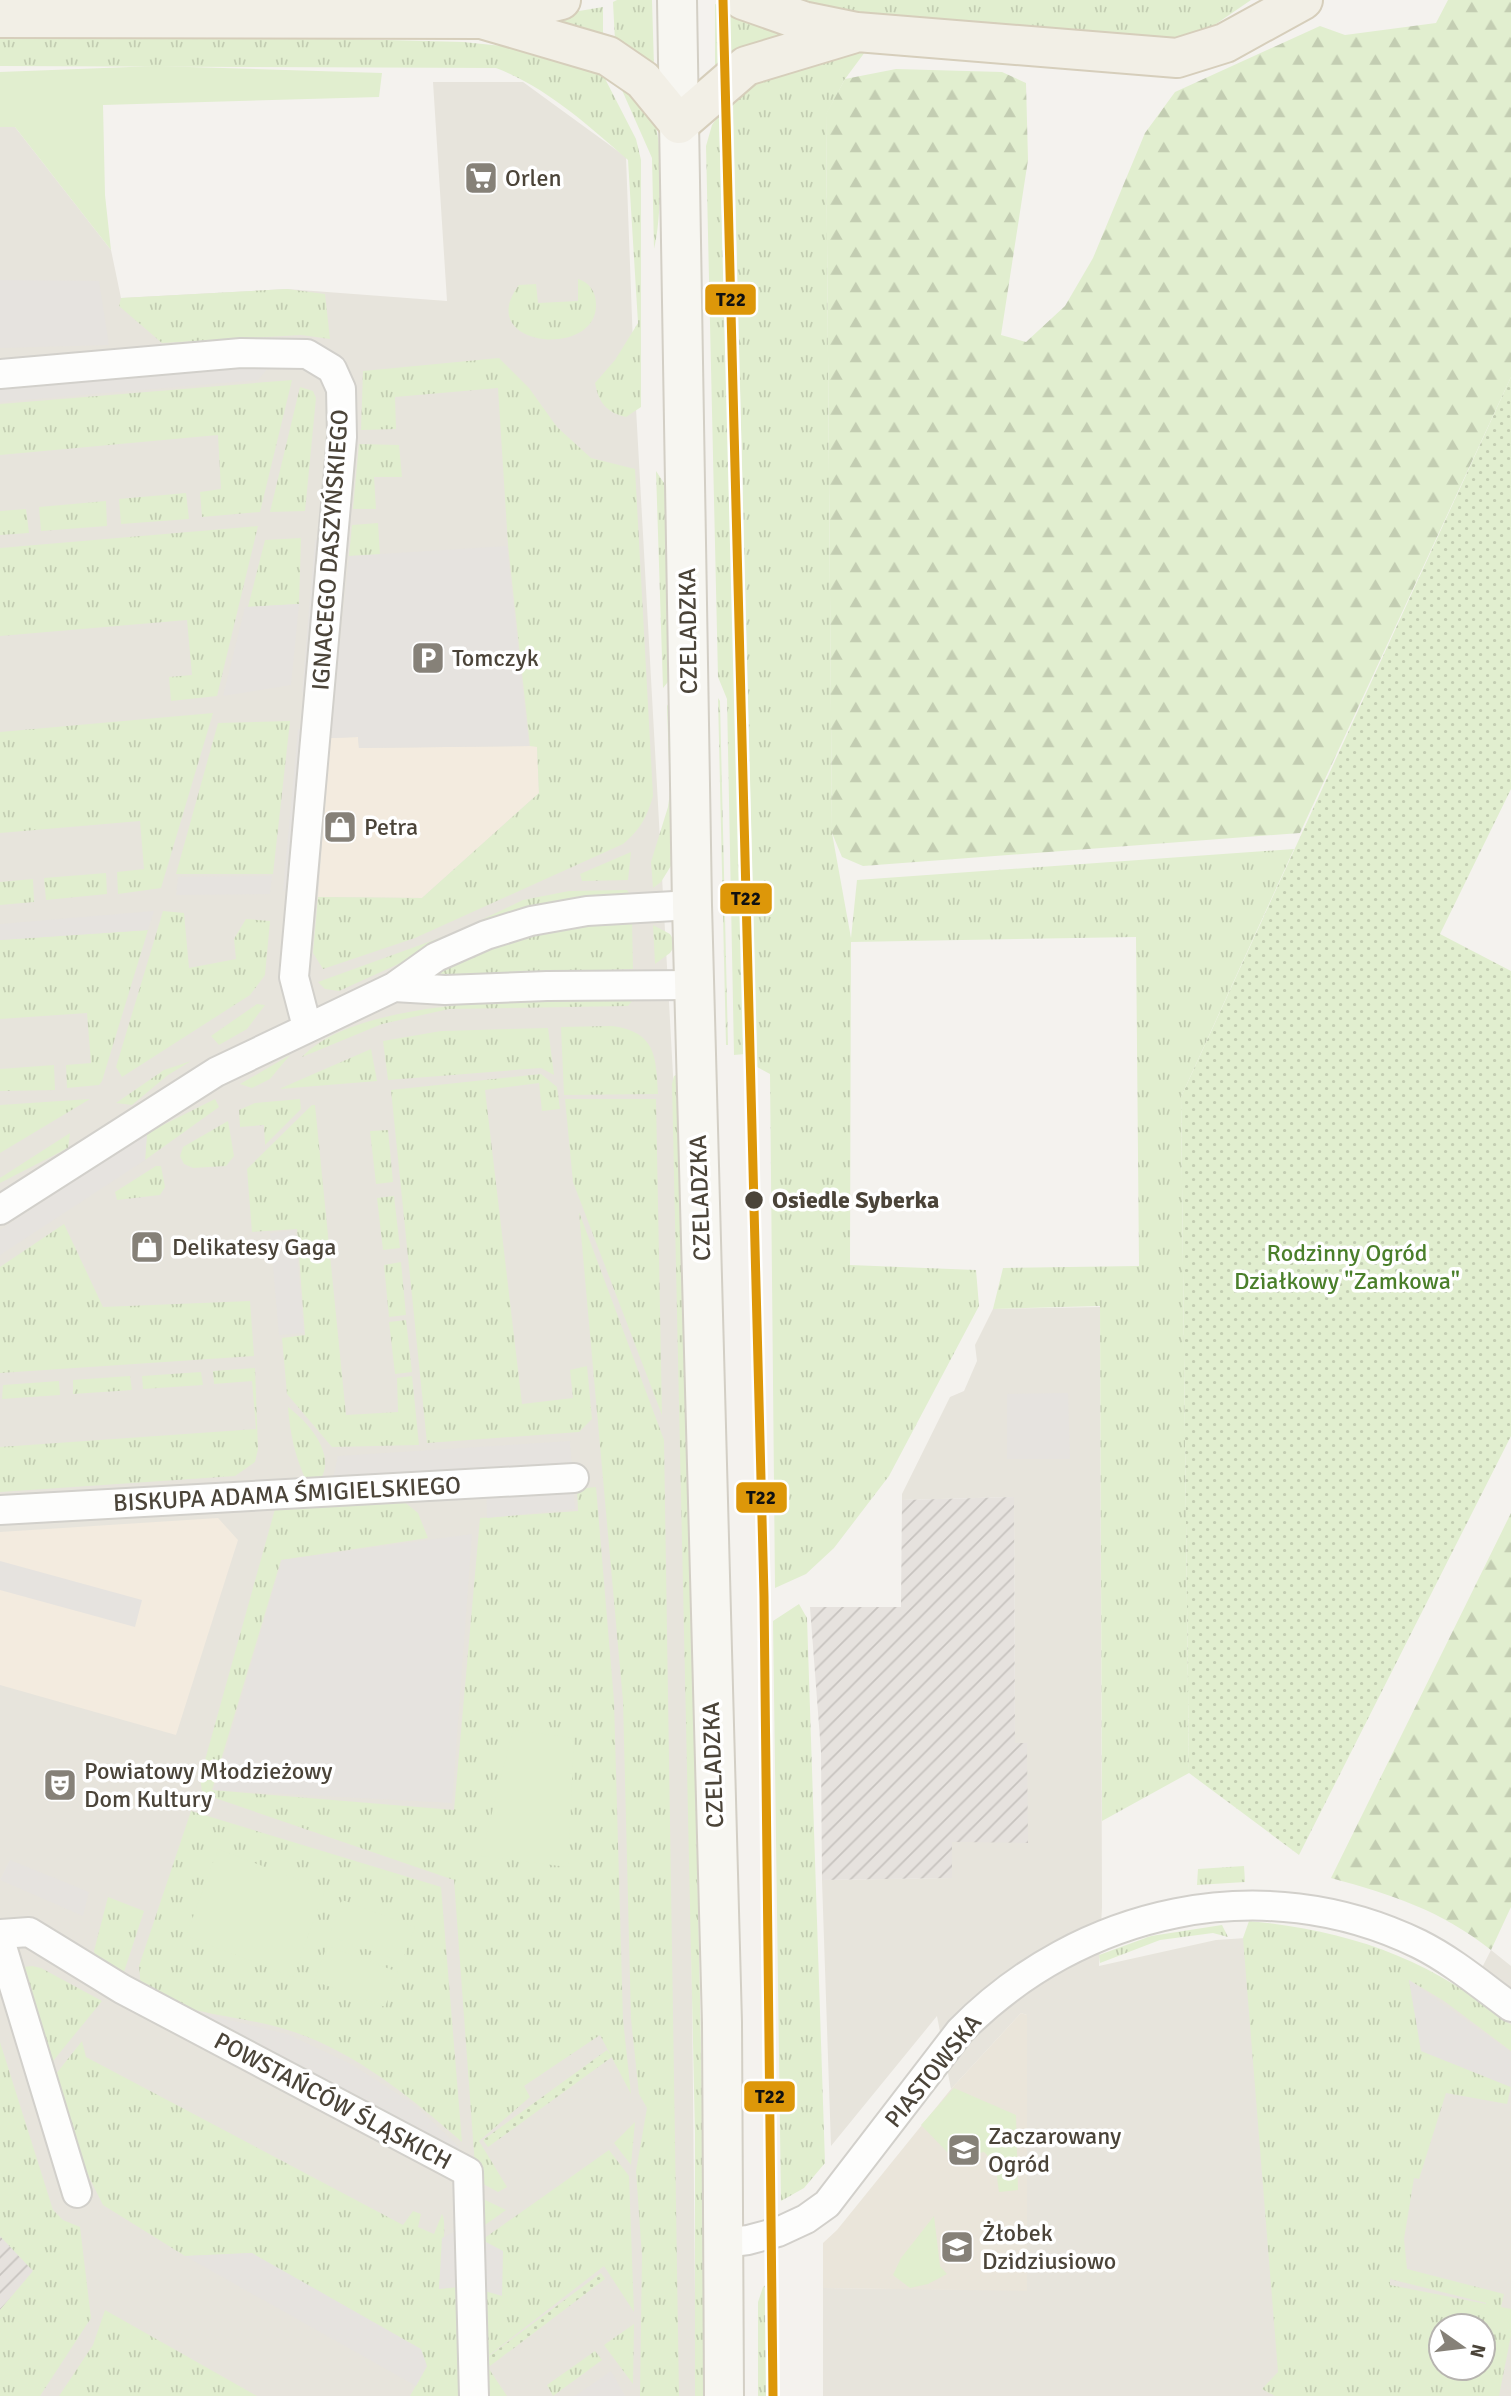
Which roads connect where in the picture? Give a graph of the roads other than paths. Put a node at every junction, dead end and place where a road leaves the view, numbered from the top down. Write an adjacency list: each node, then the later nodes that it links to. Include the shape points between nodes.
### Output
1 (561, 0): 7 (main road)
2 (677, 0): 9 (main road, CZELADZKA)
3 (743, 0): 8 (main road)
4 (1303, 0): 5 (main road)
5 (1269, 12): 8 (main road, via 1224,43 1177,58)
6 (0, 18): 7 (main road)
7 (483, 19): 9 (main road, via 608,56 643,80)
8 (857, 33): 9 (main road, via 746,66)
9 (678, 124): 11 (main road, CZELADZKA)
10 (0, 374): 14 (street, IGNACEGO DASZYŃSKIEGO, via 289,352 314,357 332,369 341,389 342,437 294,977)
11 (692, 905): 12 (main road, CZELADZKA); 13 (street, via 587,911 531,921 436,957)
12 (694, 985): 13 (street); 21 (main road, CZELADZKA)
13 (394, 987): 14 (street)
14 (307, 1027): 15 (street, via 216,1072)
15 (0, 1210)
16 (574, 1478): 17 (street, BISKUPA ADAMA ŚMIGIELSKIEGO)
17 (0, 1510)
18 (0, 1937): 20 (street, POWSTAŃCÓW ŚLĄSKICH); 22 (street, POWSTAŃCÓW ŚLĄSKICH, via 29,1932 122,1989 468,2172)
19 (1511, 2007): 21 (street, PIASTOWSKA, via 1455,1964 1420,1945 1387,1930 1302,1908 1233,1905 1143,1921 1066,1951 982,2009 817,2211 771,2234)
20 (77, 2193)
21 (724, 2243): 23 (main road, CZELADZKA)
22 (474, 2396)
23 (724, 2396)

